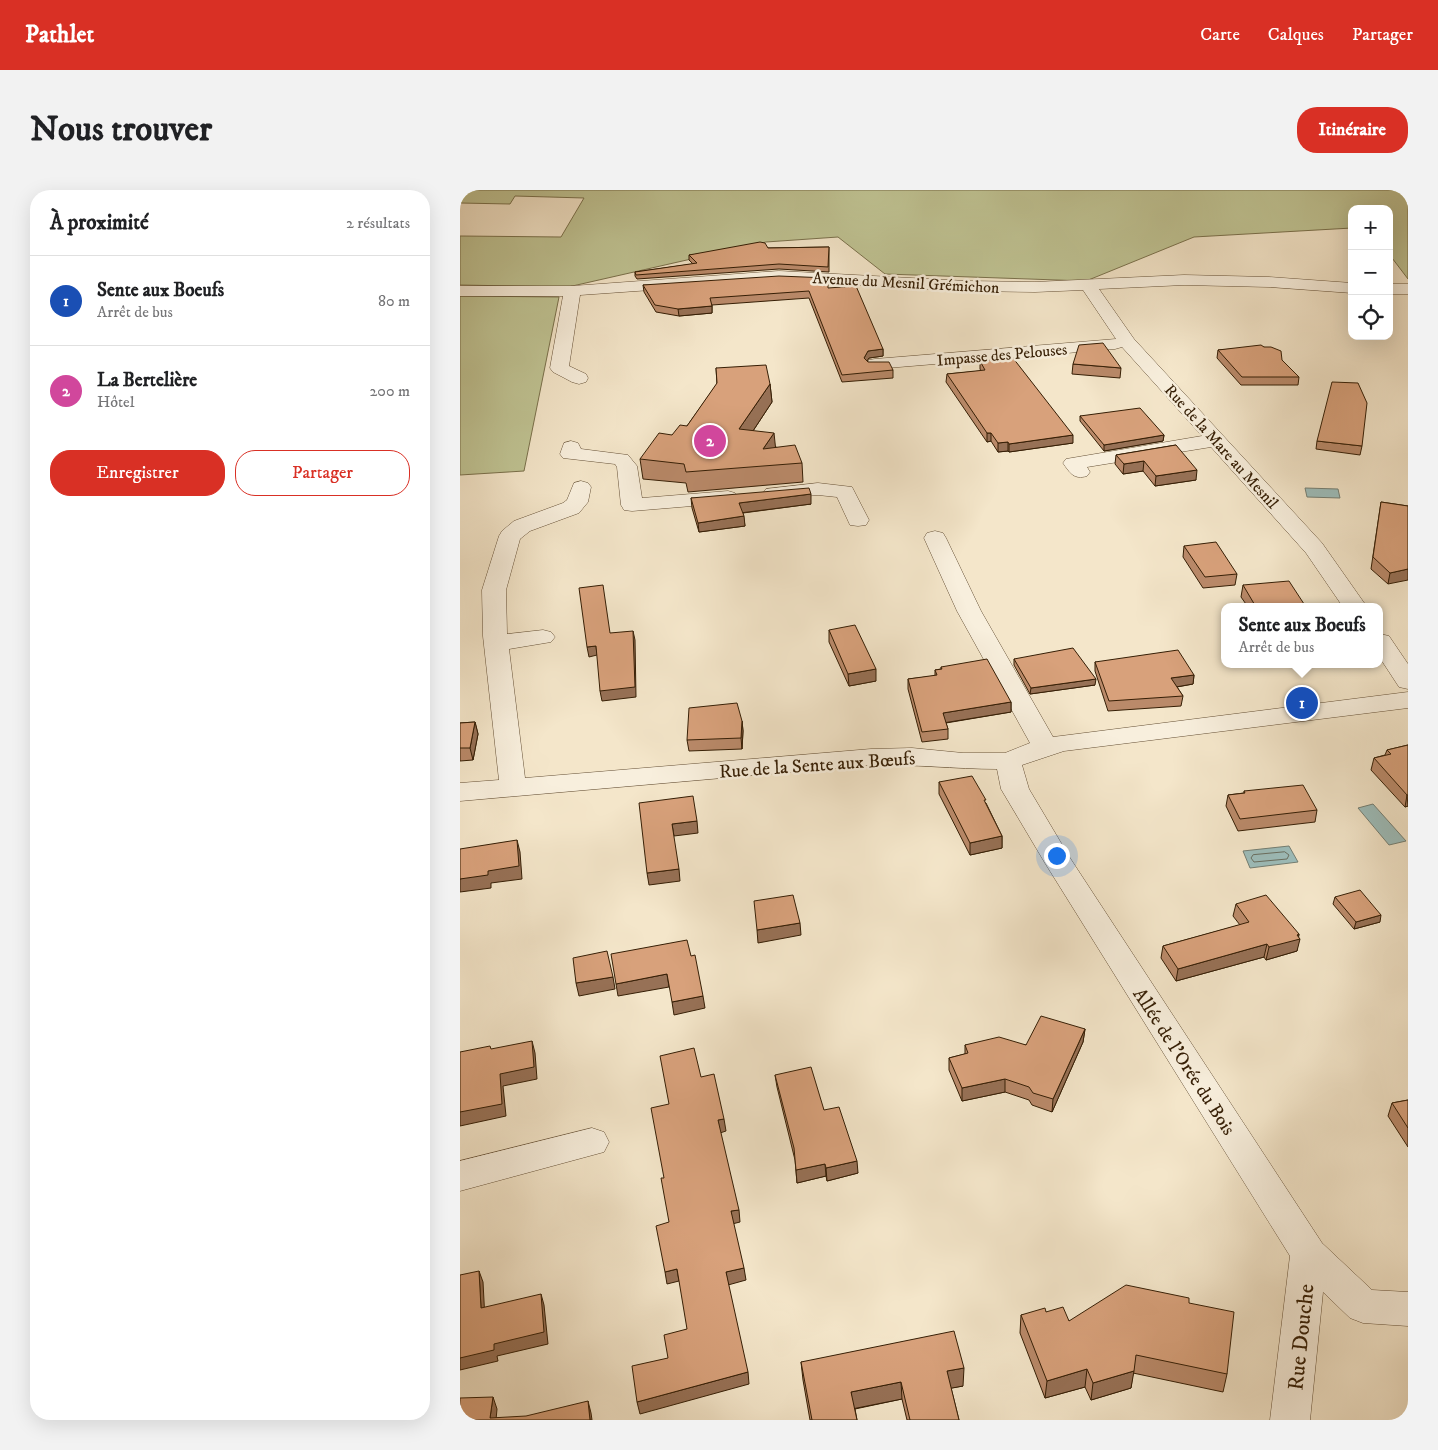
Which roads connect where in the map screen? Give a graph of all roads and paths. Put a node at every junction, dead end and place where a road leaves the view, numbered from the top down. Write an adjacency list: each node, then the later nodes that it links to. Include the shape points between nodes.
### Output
1 (1088, 285): 2 (street, Avenue du Mesnil Grémichon, via 1184,280); 6 (street, Avenue du Mesnil Grémichon, via 967,286 780,276); 7 (street, Rue de la Mare au Mesnil)
2 (1348, 288)
3 (1393, 288): 4 (street)
4 (1408, 289)
5 (460, 291): 6 (street, Avenue du Mesnil Grémichon)
6 (572, 291): 9 (street, via 559,368)
7 (1128, 343): 8 (street, Impasse des Pelouses); 10 (street, Rue de la Mare au Mesnil)
8 (875, 364)
9 (580, 378)
10 (1216, 440): 12 (street, via 1073,463); 16 (street, Rue de la Mare au Mesnil, via 1314,548)
11 (570, 447): 14 (street, via 570,454 622,459 627,466 632,505 818,489 845,491)
12 (1080, 472)
13 (581, 487): 18 (street, via 577,502 571,508 522,526 510,536 494,590)
14 (858, 520)
15 (935, 538): 22 (street, via 969,611)
16 (1352, 603)
17 (543, 637): 18 (street)
18 (496, 643): 24 (street)
19 (1383, 645): 20 (street)
20 (1408, 682)
21 (1408, 700): 22 (street, Rue de la Sente aux Bœufs)
22 (1045, 747): 23 (street, Rue de la Sente aux Bœufs)
23 (1008, 761): 24 (street, Rue de la Sente aux Bœufs, via 871,757); 28 (street, Allée de l'Orée du Bois, via 1015,789 1059,863)
24 (513, 787): 25 (street, Rue de la Sente aux Bœufs)
25 (460, 792)
26 (592, 1142): 27 (street)
27 (460, 1176)
28 (1309, 1254): 29 (street, Allée de l'Orée du Bois, via 1363,1306); 30 (street, Rue Douche)
29 (1408, 1309)
30 (1290, 1420)

